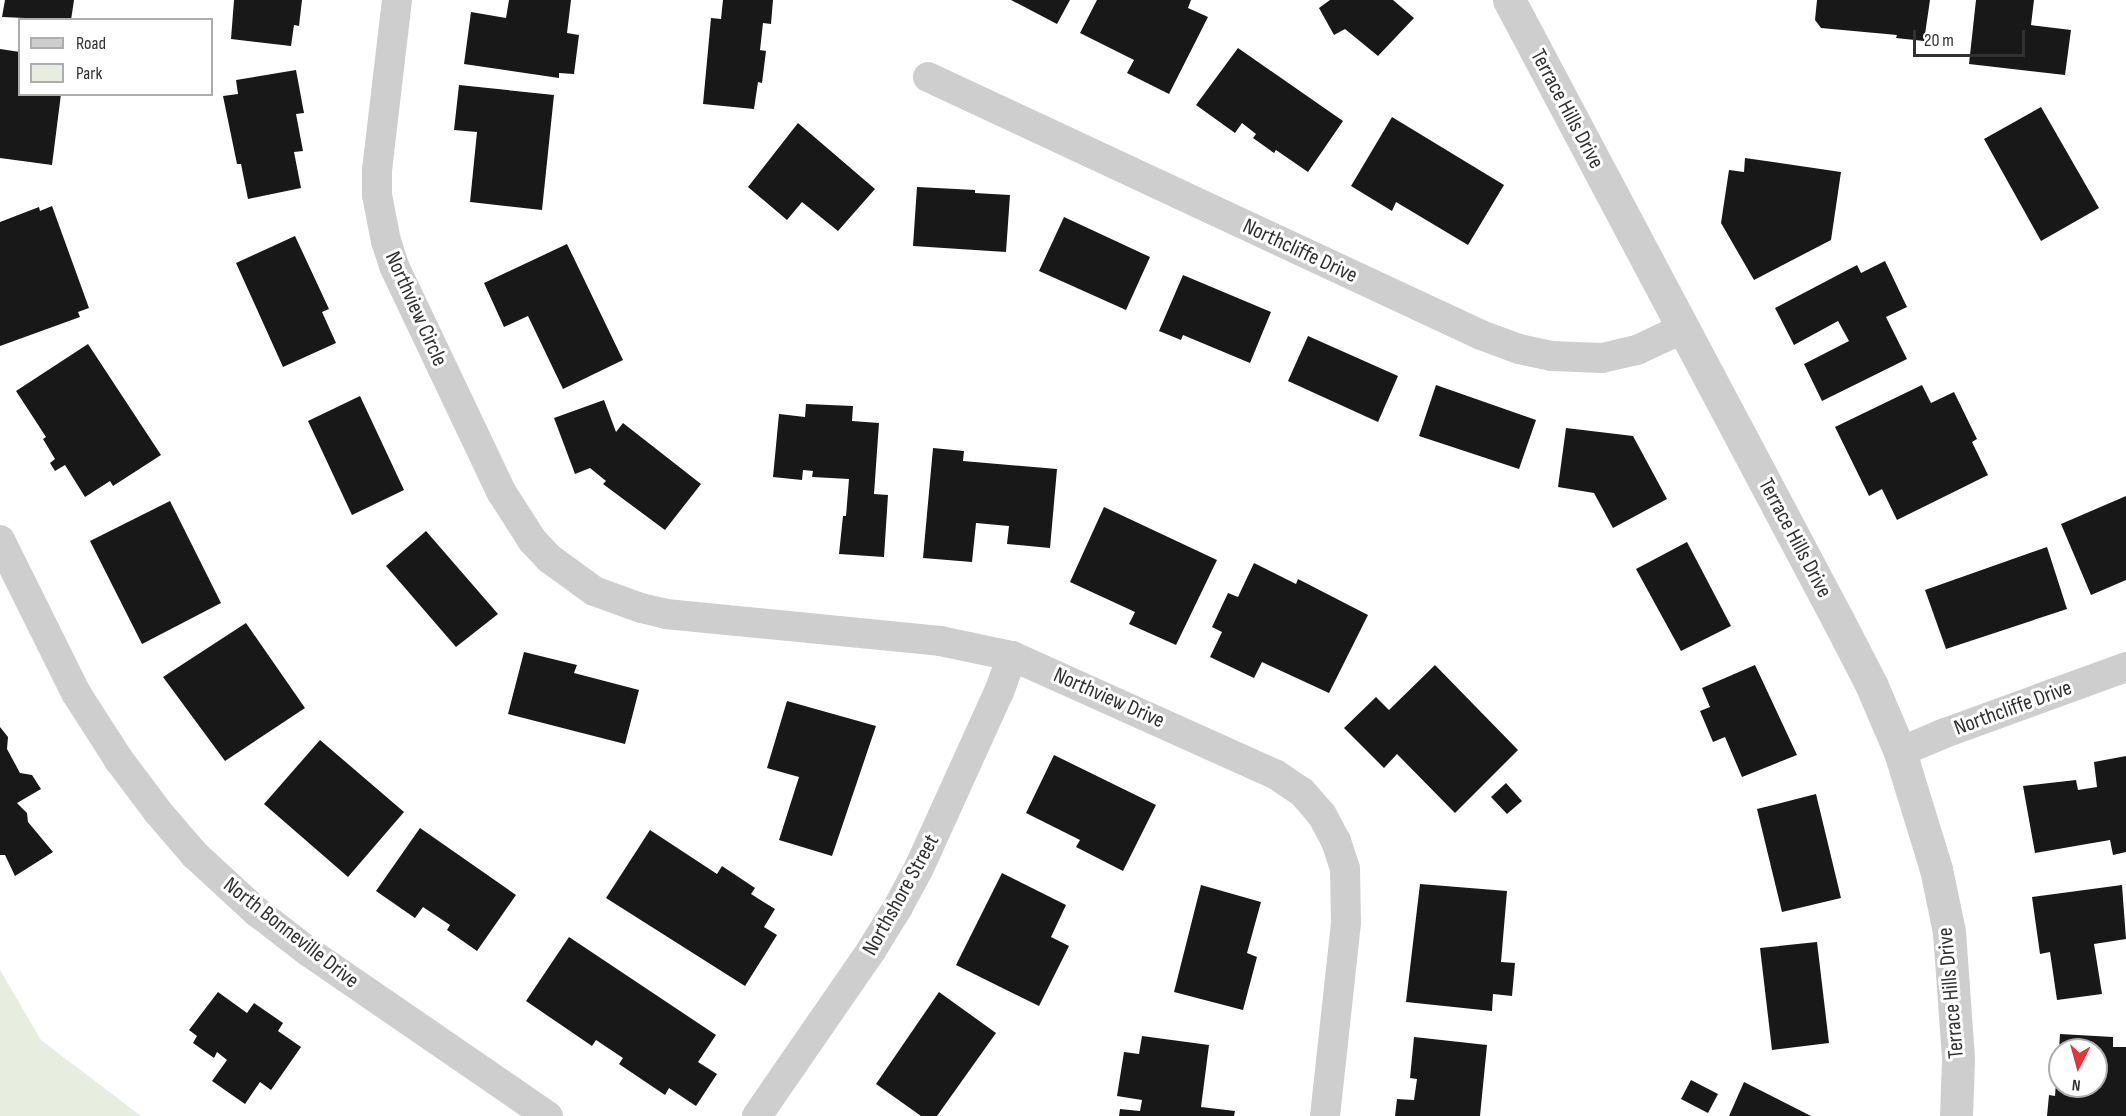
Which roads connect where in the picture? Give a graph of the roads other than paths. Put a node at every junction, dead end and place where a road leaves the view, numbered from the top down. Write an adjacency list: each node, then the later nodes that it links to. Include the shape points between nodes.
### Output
1 (397, 0): 6 (street, Northview Circle, via 377,169 377,195 386,241 394,266 502,493 532,540)
2 (1509, 0): 4 (street, Terrace Hills Drive)
3 (928, 77): 4 (street, Northcliffe Drive, via 1481,335 1519,349 1551,356 1602,358 1637,350)
4 (1684, 328): 9 (street, Terrace Hills Drive, via 1871,684)
5 (0, 540): 10 (street, North Bonneville Drive, via 76,693 119,760 195,855 257,912 309,952)
6 (576, 579): 7 (street, Northview Drive, via 617,601 666,614 940,641)
7 (1012, 656): 11 (street, Northshore Street, via 999,692 898,907); 12 (street, Northview Drive, via 1275,774 1302,792 1322,815 1345,868 1347,896)
8 (2126, 667): 9 (street, Northcliffe Drive)
9 (1900, 752): 13 (street, Terrace Hills Drive, via 1936,869 1948,932 1958,1059)
10 (548, 1116)
11 (757, 1116)
12 (1325, 1116)
13 (1956, 1116)

